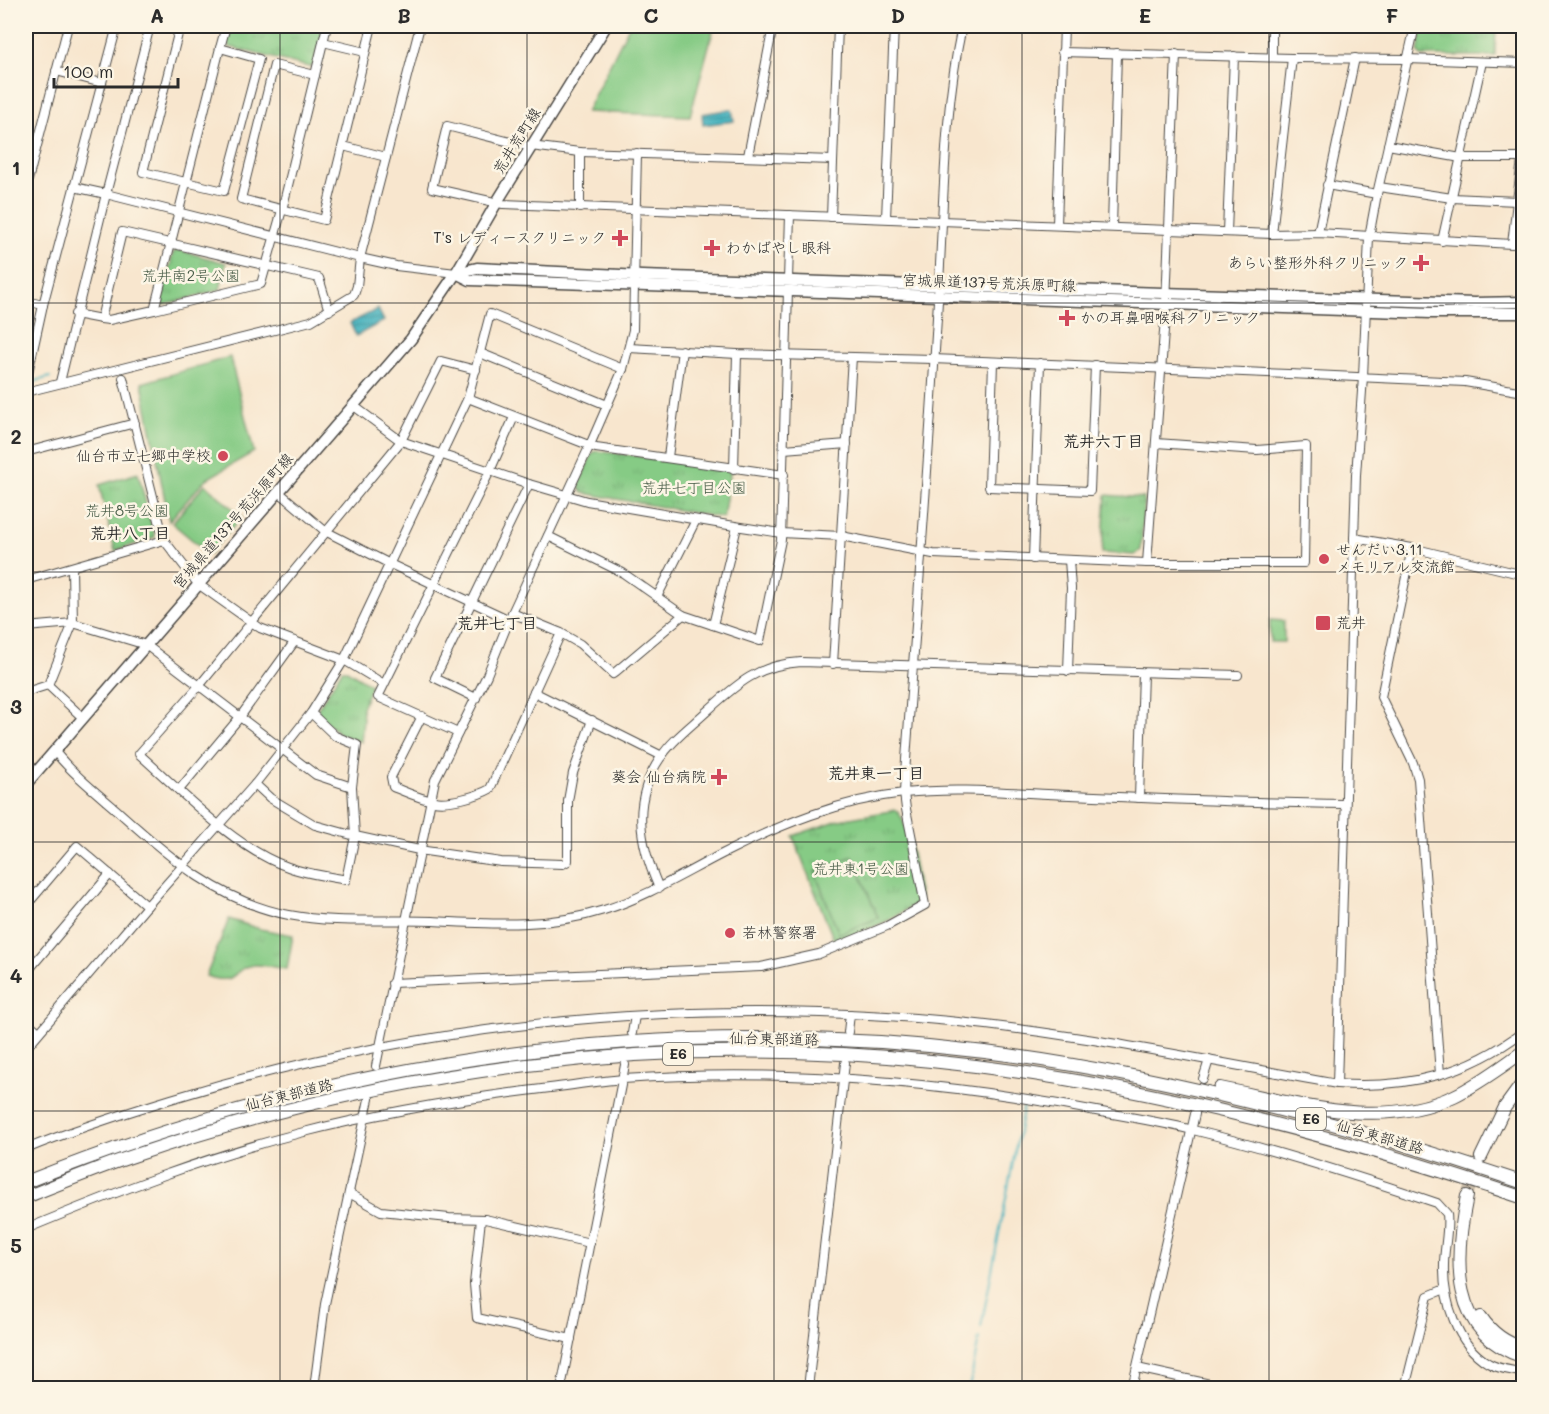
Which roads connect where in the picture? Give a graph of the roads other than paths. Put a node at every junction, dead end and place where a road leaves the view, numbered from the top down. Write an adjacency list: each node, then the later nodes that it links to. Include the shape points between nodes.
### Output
1 (68, 26): 30 (street)
2 (117, 26): 32 (street)
3 (150, 26): 50 (street)
4 (180, 26): 45 (street, via 143,172)
5 (226, 26): 18 (street)
6 (327, 26): 17 (street)
7 (372, 26): 19 (street)
8 (420, 26): 40 (street)
9 (606, 26): 36 (main road, 荒井荒町線)
10 (773, 26): 39 (street)
11 (838, 26): 43 (street)
12 (894, 26): 60 (street)
13 (962, 26): 61 (street)
14 (1064, 26): 20 (street)
15 (1272, 26): 24 (street)
16 (1415, 26): 27 (street)
17 (323, 42): 19 (street); 31 (street)
18 (220, 48): 45 (street); 45 (street, via 259,59 224,191)
19 (365, 52): 35 (street)
20 (1062, 52): 21 (street); 62 (street)
21 (1117, 53): 22 (street); 63 (street)
22 (1176, 54): 23 (street); 64 (street)
23 (1234, 56): 24 (street); 65 (street)
24 (1272, 57): 25 (street)
25 (1292, 58): 26 (street); 67 (street)
26 (1354, 58): 27 (street); 46 (street)
27 (1407, 58): 28 (street); 34 (street)
28 (1482, 62): 29 (street); 41 (street)
29 (1524, 63)
30 (56, 71): 32 (street); 44 (street)
31 (315, 75): 55 (street); 55 (street, via 274,65 243,188 241,199)
32 (102, 83): 47 (street)
33 (1524, 142): 42 (street)
34 (1388, 145): 41 (street); 49 (street)
35 (343, 146): 40 (street); 55 (street, via 324,220)
36 (531, 146): 37 (street); 53 (main road, 荒井荒町線); 53 (street, via 447,126 432,188)
37 (580, 152): 38 (street); 54 (street)
38 (637, 153): 39 (street); 56 (street)
39 (748, 156): 43 (street)
40 (386, 157): 72 (street)
41 (1461, 158): 42 (street); 51 (street)
42 (1521, 158): 52 (street)
43 (834, 160): 59 (street)
44 (27, 173): 48 (street)
45 (185, 182): 57 (street)
46 (1327, 185): 49 (street); 66 (street)
47 (74, 187): 50 (street); 81 (street)
48 (26, 188)
49 (1378, 191): 51 (street); 69 (street)
50 (106, 194): 57 (street); 86 (street)
51 (1452, 198): 52 (street); 70 (street)
52 (1517, 201): 70 (street, via 1512,244)
53 (497, 202): 54 (street); 74 (main road, 荒井荒町線)
54 (580, 208): 56 (street)
55 (282, 210): 68 (street)
56 (635, 211): 58 (street); 75 (street)
57 (178, 212): 68 (street); 71 (street)
58 (790, 215): 59 (street); 76 (street)
59 (831, 217): 60 (street)
60 (886, 218): 61 (street)
61 (941, 220): 62 (street); 77 (street)
62 (1057, 224): 63 (street)
63 (1112, 227): 64 (street)
64 (1170, 229): 65 (street); 78 (street)
65 (1227, 232): 67 (street)
66 (1318, 233): 67 (street); 69 (street)
67 (1272, 234)
68 (274, 237): 72 (street); 73 (street)
69 (1369, 237): 70 (street); 82 (street)
70 (1442, 241)
71 (170, 243): 73 (street); 83 (street); 87 (street, via 122,232)
72 (360, 258): 74 (street); 84 (street, via 354,295)
73 (266, 266): 83 (street, via 261,284); 84 (street, via 319,278)
74 (456, 273): 75 (main road, 宮城県道137号荒浜原町線, via 477,268); 109 (main road, 宮城県道137号荒浜原町線, via 411,339)
75 (633, 280): 76 (main road, 宮城県道137号荒浜原町線); 88 (street)
76 (788, 285): 77 (main road, 宮城県道137号荒浜原町線); 92 (street)
77 (938, 290): 78 (main road, 宮城県道137号荒浜原町線); 94 (street)
78 (1166, 299): 82 (main road, 宮城県道137号荒浜原町線); 98 (street)
79 (26, 301): 81 (street)
80 (1524, 302): 82 (main road, 宮城県道137号荒浜原町線)
81 (43, 305): 101 (street)
82 (1366, 305): 85 (main road, 宮城県道137号荒浜原町線, via 1475,314); 102 (street)
83 (154, 310): 87 (street)
84 (329, 311): 104 (street, via 310,321)
85 (1524, 313)
86 (75, 314): 87 (street); 104 (street)
87 (101, 319)
88 (629, 348): 89 (street); 99 (street)
89 (682, 350): 91 (street); 119 (street)
90 (480, 353): 99 (street, via 490,314); 100 (street); 108 (street)
91 (737, 354): 92 (street); 120 (street)
92 (787, 355): 93 (street); 116 (street)
93 (852, 357): 94 (street); 114 (street)
94 (933, 359): 95 (street); 136 (street)
95 (993, 362): 96 (street); 124 (street, via 989,487)
96 (1040, 363): 97 (street); 124 (street)
97 (1095, 365): 98 (street); 124 (street, via 1090,491)
98 (1161, 368): 102 (street); 113 (street)
99 (623, 369): 108 (street)
100 (476, 370): 107 (street); 112 (street, via 441,361)
101 (26, 374)
102 (1363, 377): 106 (street, via 1465,382); 133 (street)
103 (123, 378): 111 (street)
104 (60, 382): 105 (street)
105 (26, 392)
106 (1524, 392)
107 (468, 398): 110 (street); 118 (street)
108 (607, 405): 115 (street)
109 (354, 406): 112 (street); 125 (main road, 宮城県道137号荒浜原町線)
110 (514, 417): 115 (street); 121 (street)
111 (135, 423): 117 (street); 134 (street)
112 (401, 441): 118 (street); 129 (street)
113 (1156, 443): 139 (street); 139 (street, via 1257,450 1306,446 1304,563)
114 (847, 444): 116 (street); 132 (street)
115 (590, 446): 119 (street); 126 (street)
116 (784, 449): 122 (street)
117 (26, 452)
118 (442, 455): 121 (street); 140 (street)
119 (668, 458): 120 (street)
120 (734, 469): 122 (street)
121 (490, 471): 123 (street); 145 (street)
122 (784, 475): 130 (street)
123 (529, 484): 126 (street); 147 (street)
124 (1036, 489): 137 (street)
125 (279, 492): 129 (street); 144 (main road, 宮城県道137号荒浜原町線)
126 (568, 495): 127 (street); 131 (street)
127 (696, 520): 128 (street); 146 (street)
128 (737, 527): 130 (street); 152 (street)
129 (325, 531): 140 (street); 150 (street)
130 (782, 533): 132 (street); 152 (street, via 760,641)
131 (548, 536): 146 (street, via 623,573); 149 (street)
132 (841, 536): 136 (street); 158 (street)
133 (1354, 538): 135 (street); 185 (street)
134 (164, 540): 141 (street); 144 (street)
135 (1412, 548): 142 (street); 212 (street, via 1381,697 1418,779)
136 (921, 551): 137 (street); 159 (street)
137 (1034, 559): 138 (street)
138 (1069, 560): 139 (street); 160 (street)
139 (1147, 563)
140 (390, 564): 145 (street); 157 (street)
141 (72, 568): 143 (street); 151 (street)
142 (1524, 575)
143 (26, 580)
144 (198, 584): 150 (street); 156 (main road, 宮城県道137号荒浜原町線)
145 (433, 585): 147 (street); 163 (street)
146 (657, 597): 148 (street)
147 (472, 603): 149 (street); 168 (street, via 435,678)
148 (683, 615): 152 (street); 154 (street, via 613,674 580,644)
149 (511, 616): 154 (street); 168 (street)
150 (251, 622): 155 (street); 165 (street)
151 (73, 623): 153 (street); 156 (street); 164 (street)
152 (713, 624)
153 (26, 627)
154 (561, 633): 167 (street)
155 (295, 641): 157 (street); 172 (street)
156 (146, 645): 165 (street); 171 (main road, 宮城県道137号荒浜原町線)
157 (344, 660): 163 (street); 169 (street)
158 (833, 664): 159 (street); 177 (street, via 785,663 750,675)
159 (913, 666): 160 (street); 182 (street)
160 (1068, 670): 161 (street)
161 (1143, 673): 162 (street); 183 (street)
162 (1238, 675)
163 (384, 684): 170 (street, via 378,697)
164 (48, 685): 166 (street); 171 (street)
165 (199, 686): 172 (street); 181 (street, via 139,754)
166 (26, 692)
167 (534, 692): 173 (street); 184 (street, via 490,789 441,802)
168 (476, 698): 174 (street)
169 (311, 713): 175 (street); 180 (street, via 335,736 357,745)
170 (422, 716): 174 (street); 184 (street, via 391,777 393,787)
171 (82, 717): 176 (main road, 宮城県道137号荒浜原町線)
172 (240, 717): 175 (street); 181 (street)
173 (592, 720): 177 (street); 188 (street, via 573,773 568,801 568,861 501,862)
174 (458, 733): 184 (street)
175 (282, 749): 179 (street); 180 (street, via 316,775)
176 (55, 752): 178 (main road, 宮城県道137号荒浜原町線); 189 (street)
177 (662, 756): 191 (street, via 648,783 640,820 644,849)
178 (26, 783)
179 (255, 784): 186 (street); 187 (street, via 270,798 315,825)
180 (352, 787): 187 (street)
181 (179, 790): 186 (street)
182 (904, 793): 183 (street); 191 (street, via 808,816 770,831); 196 (street, via 925,904 887,927 819,954 761,967)
183 (1139, 798): 185 (street)
184 (429, 800): 188 (street)
185 (1345, 804): 217 (street)
186 (218, 825): 187 (street, via 248,847 287,867 346,880); 189 (street)
187 (355, 836): 188 (street)
188 (419, 850): 194 (street)
189 (183, 866): 193 (street); 194 (street, via 230,896 266,909 314,918)
190 (110, 874): 192 (street, via 77,846); 193 (street); 195 (street)
191 (659, 888): 194 (street, via 604,910 547,923)
192 (26, 906)
193 (147, 906): 201 (street)
194 (405, 920): 196 (street)
195 (26, 973)
196 (392, 983): 204 (street)
197 (850, 1014): 198 (street); 202 (street); 207 (street, via 1011,1029)
198 (635, 1016): 203 (street); 204 (street, via 509,1026)
199 (26, 1021): 201 (street)
200 (1524, 1031): 212 (street, via 1482,1059)
201 (39, 1032): 205 (street)
202 (848, 1032)
203 (632, 1033)
204 (379, 1047): 210 (street); 224 (street, via 208,1088 102,1120)
205 (26, 1048)
206 (1524, 1051): 211 (highway, via 1453,1096 1418,1108 1381,1114 1344,1112 1196,1083)
207 (1209, 1059): 215 (street); 217 (street)
208 (845, 1063): 213 (street)
209 (625, 1065): 214 (street)
210 (376, 1066)
211 (1095, 1070): 225 (highway, 仙台東部道路 / E6, via 933,1047 769,1037 641,1040 541,1049 422,1066 265,1101 128,1143); 226 (highway, 仙台東部道路 / E6, via 1288,1113)
212 (1440, 1074): 217 (street, via 1381,1086)
213 (843, 1078): 214 (street); 222 (street, via 1002,1094); 242 (street)
214 (621, 1079): 221 (street, via 483,1096); 233 (street)
215 (1203, 1079)
216 (1524, 1081): 218 (highway, via 1505,1107 1484,1158)
217 (1337, 1084)
218 (1524, 1094)
219 (369, 1099): 221 (street)
220 (1195, 1114): 222 (street)
221 (365, 1117): 227 (street); 232 (street, via 223,1155)
222 (1191, 1129): 234 (street, via 1437,1203 1447,1214); 238 (street)
223 (1342, 1142): 228 (highway, 仙台東部道路 / E6, via 1147,1094 984,1067 876,1056 698,1053 520,1066 363,1092 209,1132 132,1156); 229 (highway, 仙台東部道路 / E6); 230 (highway)
224 (26, 1149)
225 (26, 1182)
226 (1524, 1183)
227 (349, 1194): 231 (street, via 381,1211); 240 (street, via 325,1304)
228 (26, 1197)
229 (1524, 1198)
230 (1524, 1207)
231 (481, 1219): 233 (street); 235 (street, via 474,1284 477,1318)
232 (26, 1229)
233 (590, 1243): 235 (street)
234 (1445, 1289): 239 (street, via 1461,1334 1479,1356 1489,1364); 245 (street, via 1428,1296)
235 (571, 1339): 241 (street)
236 (1524, 1348): 237 (highway, via 1510,1344 1489,1328 1470,1292 1471,1197 1463,1218 1459,1259 1464,1300 1475,1323 1491,1341)
237 (1524, 1357)
238 (1137, 1368): 243 (street); 244 (street)
239 (1524, 1373)
240 (314, 1389)
241 (561, 1389)
242 (808, 1389)
243 (1132, 1389)
244 (1228, 1389)
245 (1405, 1389)

